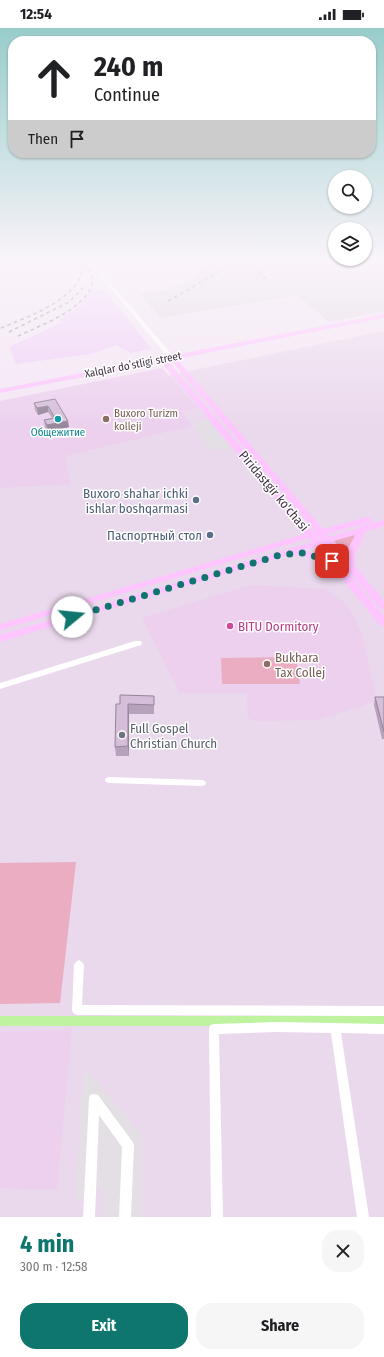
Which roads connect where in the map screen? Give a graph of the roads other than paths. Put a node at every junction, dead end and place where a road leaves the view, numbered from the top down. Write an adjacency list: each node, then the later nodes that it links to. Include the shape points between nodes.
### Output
1 (136, 318): 4 (street)
2 (372, 318): 4 (main road, Xalqlar doʻstligi street)
3 (384, 321): 4 (main road, Xalqlar doʻstligi street)
4 (169, 360): 5 (main road, Xalqlar doʻstligi street); 6 (main road, Xalqlar doʻstligi street); 7 (main road, Piridastgir ko'chasi)
5 (0, 391)
6 (0, 395)
7 (237, 441): 11 (main road, Piridastgir ko'chasi); 12 (main road, Piridastgir ko'chasi)
8 (384, 516): 11 (main road)
9 (384, 523): 10 (main road)
10 (363, 528): 11 (main road); 15 (main road, via 350,555)
11 (324, 536): 12 (main road); 15 (main road, Piridastgir ko'chasi)
12 (314, 539): 13 (main road); 14 (main road, Piridastgir ko'chasi); 17 (main road)
13 (280, 555): 14 (main road, via 302,553); 17 (main road)
14 (332, 561): 18 (main road, Piridastgir ko'chasi)
15 (350, 566): 16 (main road, Piridastgir ko'chasi)
16 (384, 607)
17 (85, 608): 19 (main road); 20 (main road)
18 (384, 623)
19 (0, 627)
20 (0, 638)
21 (138, 643): 22 (street)
22 (0, 686)
23 (109, 780): 24 (street)
24 (202, 783)
25 (79, 965): 26 (street, via 77,1010)
26 (384, 1011)
27 (335, 1028): 28 (street); 31 (street, via 214,1029); 32 (street)
28 (384, 1029)
29 (89, 1217): 30 (street, via 94,1099 128,1145)
30 (125, 1217)
31 (217, 1217)
32 (363, 1217)

